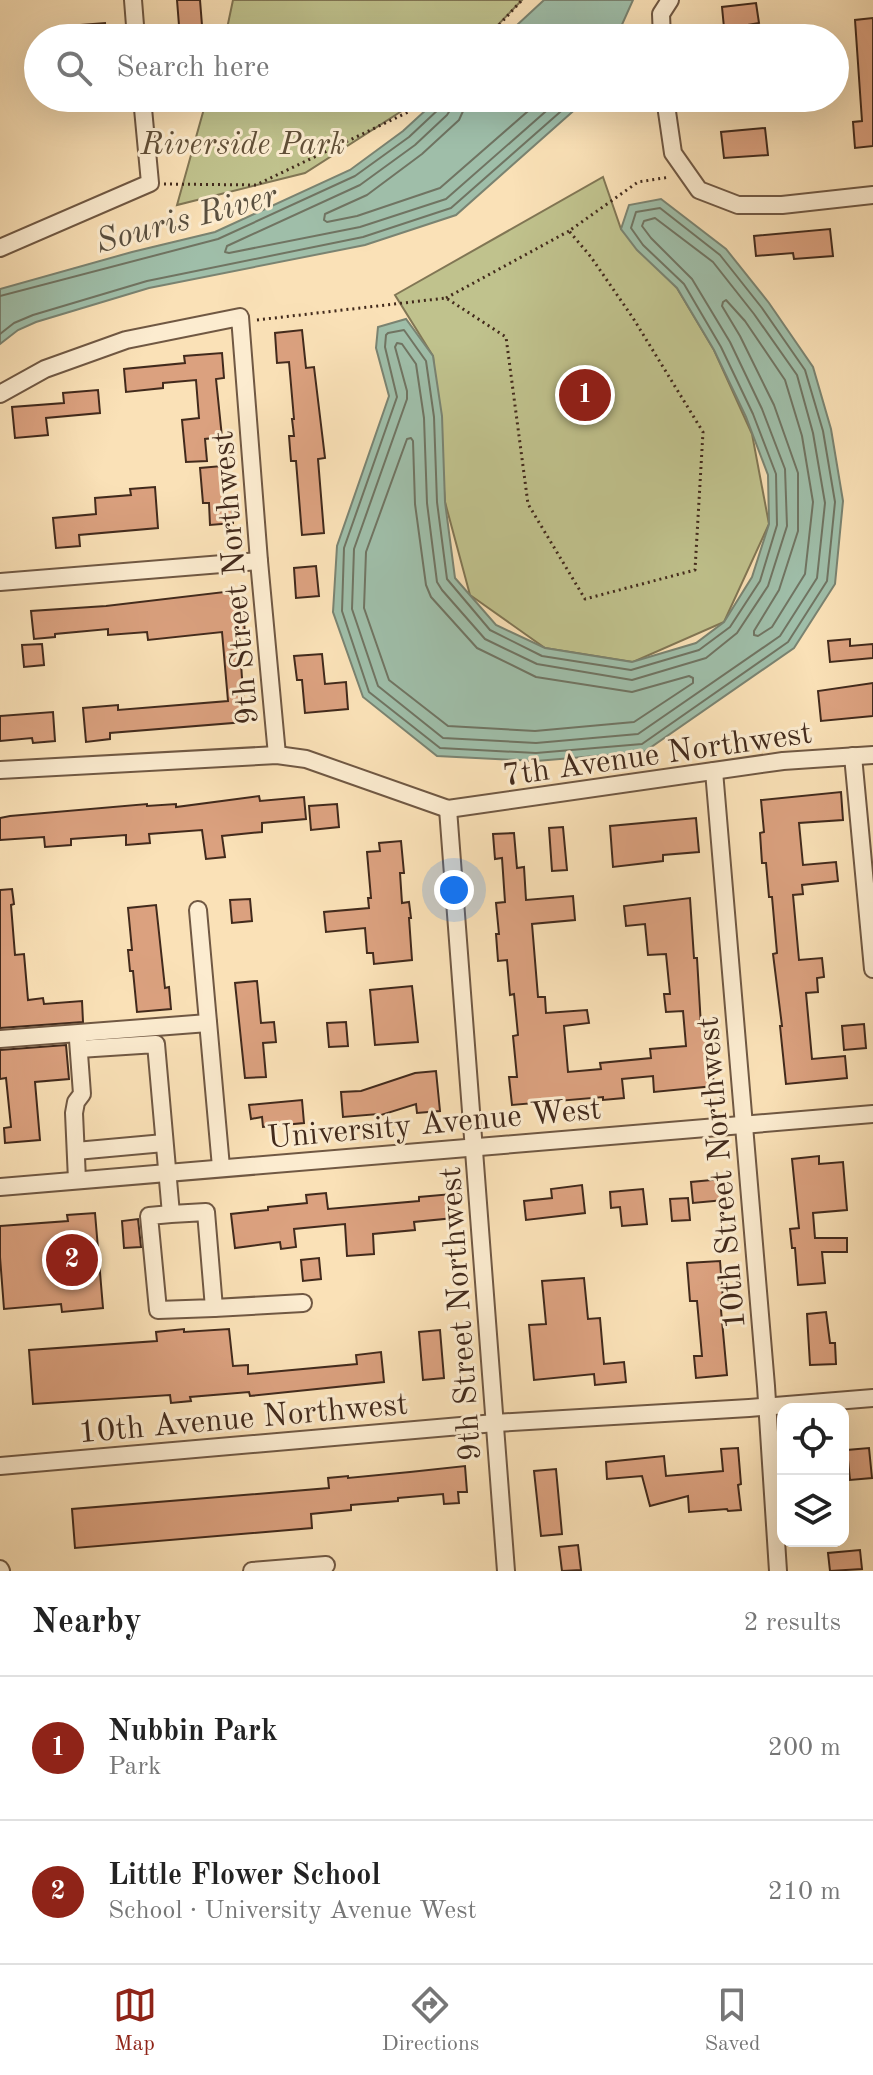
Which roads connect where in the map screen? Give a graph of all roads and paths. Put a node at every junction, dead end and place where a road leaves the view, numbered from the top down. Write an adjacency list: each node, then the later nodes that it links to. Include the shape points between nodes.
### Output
1 (133, 0): 4 (street)
2 (522, 0): 5 (path)
3 (670, 0): 6 (street)
4 (135, 24)
5 (500, 24)
6 (661, 24)
7 (143, 112): 11 (street)
8 (408, 112): 11 (path, via 256,185)
9 (667, 112): 10 (street, via 673,153)
10 (688, 175): 12 (street, via 699,190 738,205); 13 (path, via 638,182)
11 (150, 183): 14 (street)
12 (873, 195)
13 (569, 231): 15 (path); 15 (path, via 633,318 703,432 695,570 585,599 528,504 506,337)
14 (0, 248)
15 (446, 298): 16 (path)
16 (248, 319): 17 (street, via 126,340 45,369); 18 (street, 9th Street Northwest)
17 (0, 394)
18 (259, 561): 19 (street); 20 (street, 9th Street Northwest)
19 (0, 582)
20 (277, 755): 23 (street); 25 (street, 9th Street Northwest, via 306,759)
21 (873, 755): 22 (street, 7th Avenue Northwest)
22 (853, 756): 24 (street, 7th Avenue Northwest); 27 (street)
23 (0, 770)
24 (714, 771): 25 (street, 7th Avenue Northwest); 32 (street, 10th Street Northwest)
25 (448, 809): 34 (street, 9th Street Northwest)
26 (198, 910): 28 (street)
27 (873, 969)
28 (208, 1023): 30 (street); 37 (street)
29 (0, 1039): 30 (street)
30 (79, 1041): 33 (street, via 156,1044); 36 (street, via 82,1094 74,1113)
31 (873, 1114): 32 (street, University Avenue West)
32 (744, 1124): 34 (street, University Avenue West); 46 (street, 10th Street Northwest)
33 (164, 1143): 35 (street); 38 (street)
34 (474, 1146): 37 (street, University Avenue West); 47 (street, 9th Street Northwest)
35 (121, 1147): 36 (street); 39 (street)
36 (76, 1151): 40 (street)
37 (221, 1167): 38 (street, University Avenue West)
38 (167, 1172): 39 (street, University Avenue West); 42 (street)
39 (123, 1176): 40 (street, University Avenue West)
40 (77, 1180): 41 (street, University Avenue West)
41 (0, 1187)
42 (171, 1214): 44 (street, via 206,1212); 44 (street, via 149,1216 158,1310)
43 (303, 1303): 44 (street)
44 (214, 1308)
45 (873, 1398): 46 (street, 10th Avenue Northwest)
46 (766, 1406): 47 (street, 10th Avenue Northwest); 52 (street, 10th Street Northwest)
47 (495, 1423): 48 (street, 10th Avenue Northwest); 51 (street, 9th Street Northwest)
48 (0, 1466)
49 (326, 1565): 50 (street)
50 (252, 1571)
51 (506, 1571)
52 (778, 1571)

